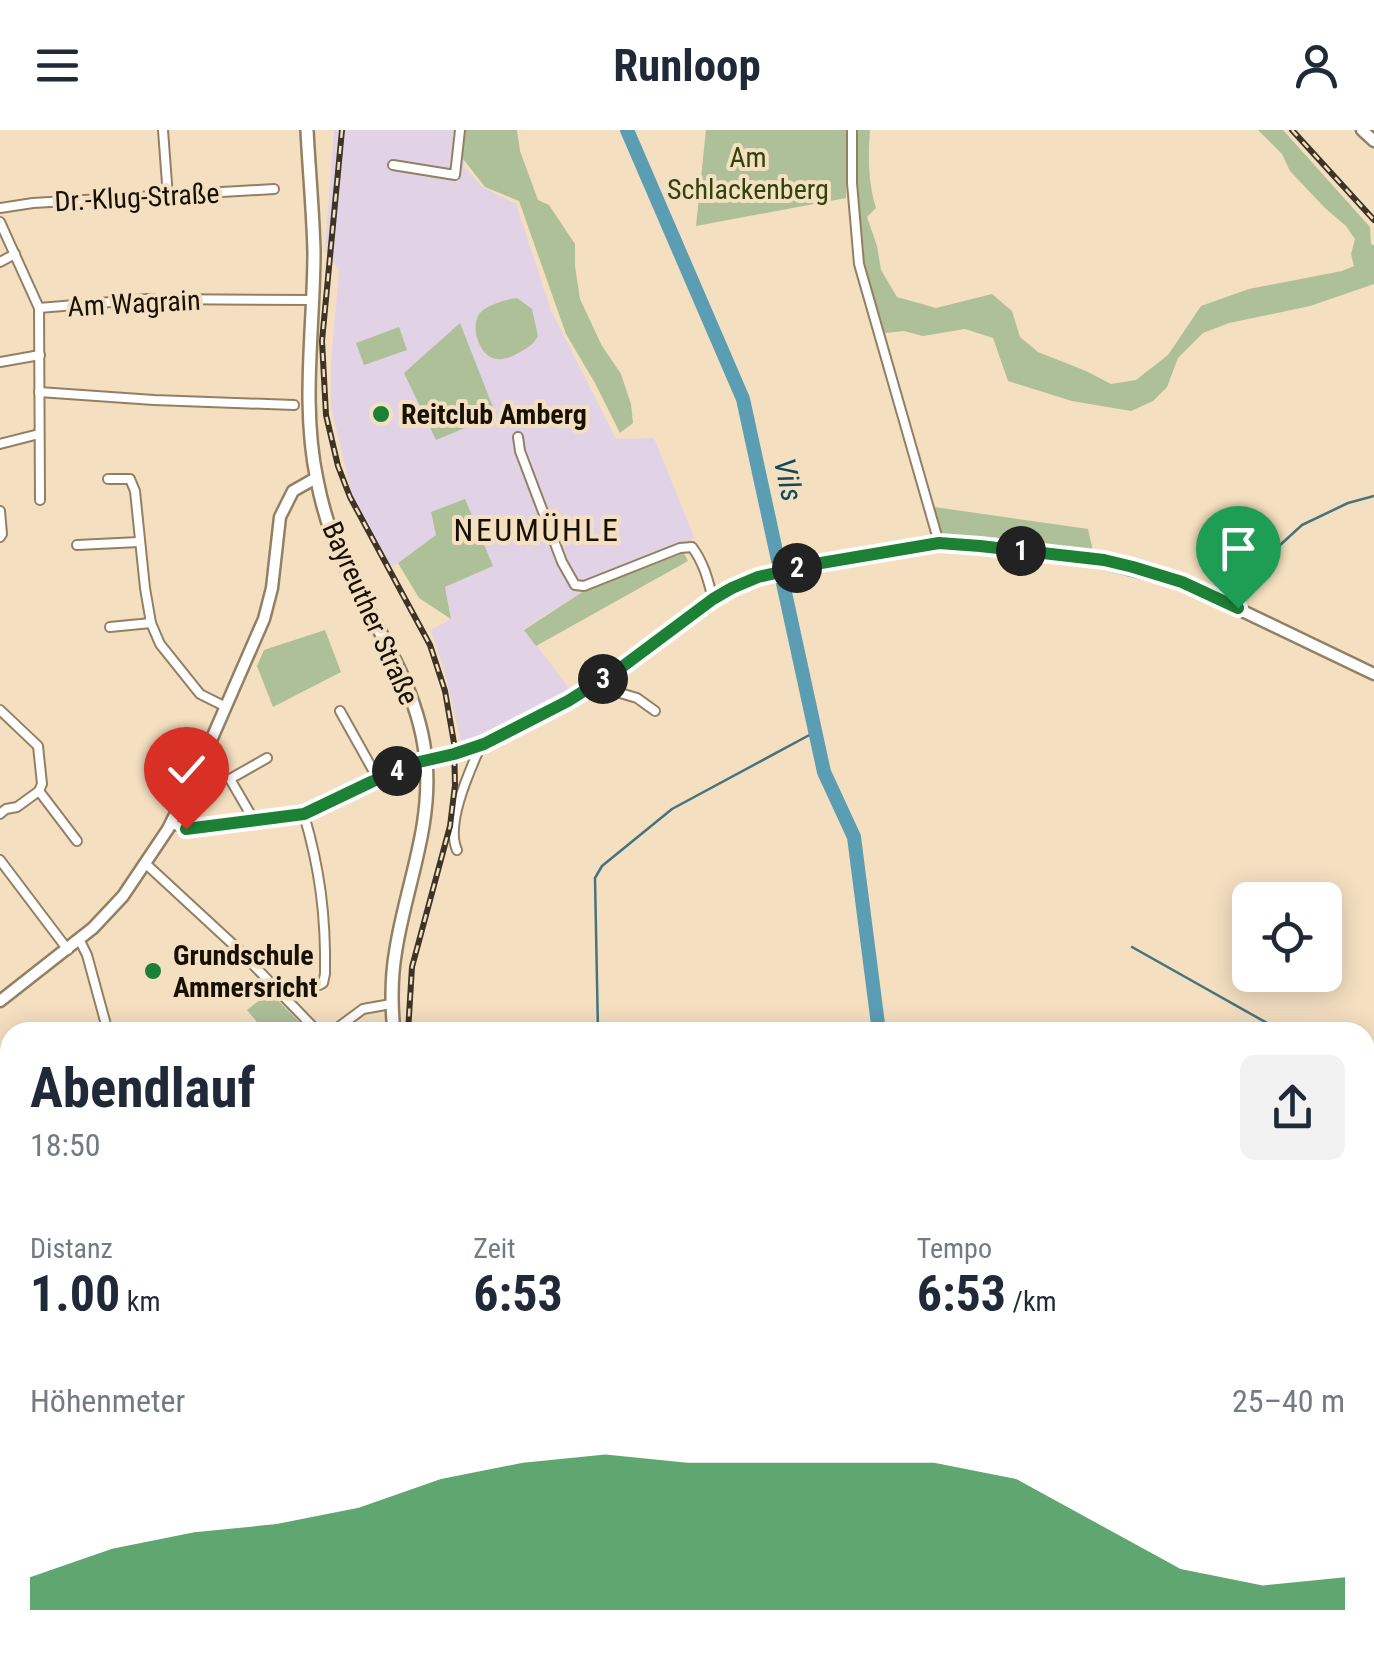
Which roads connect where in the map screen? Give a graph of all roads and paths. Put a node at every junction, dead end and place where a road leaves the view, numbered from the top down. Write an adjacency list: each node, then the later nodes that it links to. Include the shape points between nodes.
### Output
1 (163, 130): 9 (street)
2 (307, 130): 14 (main road, Bayreuther Straße)
3 (460, 130): 7 (street, via 454,176)
4 (852, 130): 29 (street, via 859,264)
5 (1362, 130): 6 (street)
6 (1374, 142)
7 (393, 164)
8 (274, 189): 9 (street, Dr.-Klug-Straße)
9 (168, 197): 10 (street, Dr.-Klug-Straße)
10 (0, 208)
11 (0, 222): 12 (street)
12 (15, 254): 13 (street); 15 (street)
13 (0, 262)
14 (312, 300): 15 (street, Am Wagrain); 23 (main road, Bayreuther Straße)
15 (39, 308): 16 (street, Am Wagrain)
16 (40, 355): 17 (street); 18 (street, Am Wagrain)
17 (0, 362)
18 (39, 392): 19 (street); 20 (street, Am Wagrain)
19 (294, 404)
20 (39, 434): 22 (street); 25 (street, Am Wagrain)
21 (518, 437): 31 (street, via 575,585 692,547)
22 (0, 444)
23 (316, 478): 36 (street, via 293,491 280,517 264,619); 42 (main road, Bayreuther Straße, via 341,557 407,686)
24 (108, 480): 28 (street, via 130,479)
25 (40, 500)
26 (0, 510): 27 (street)
27 (0, 537)
28 (139, 542): 30 (street); 32 (street)
29 (939, 543): 31 (street, via 758,577); 34 (street, via 1133,567 1182,582)
30 (77, 545)
31 (713, 599): 35 (street)
32 (152, 623): 33 (street); 36 (street, via 160,644 200,694)
33 (110, 626)
34 (1374, 674)
35 (594, 685): 39 (street); 40 (street)
36 (226, 707): 48 (street)
37 (0, 710): 44 (street, via 38,746)
38 (340, 711): 43 (street)
39 (655, 711)
40 (481, 745): 42 (street); 50 (street, via 462,787)
41 (266, 758): 47 (street, via 230,779)
42 (426, 760): 43 (street); 57 (main road, Bayreuther Straße, via 422,834 396,947)
43 (378, 779): 46 (street)
44 (39, 791): 45 (street); 49 (street)
45 (0, 814)
46 (304, 814): 47 (street); 55 (street, via 323,894 324,974 318,986)
47 (255, 822): 48 (street, via 186,829)
48 (171, 824): 52 (street)
49 (77, 841)
50 (458, 850)
51 (0, 860): 54 (street)
52 (146, 864): 53 (street); 55 (street)
53 (80, 941): 54 (street); 58 (street)
54 (68, 950): 56 (street)
55 (283, 995): 59 (street)
56 (0, 1001)
57 (391, 1004): 60 (street); 61 (main road, Bayreuther Straße)
58 (105, 1022)
59 (309, 1022)
60 (346, 1022)
61 (393, 1022)

